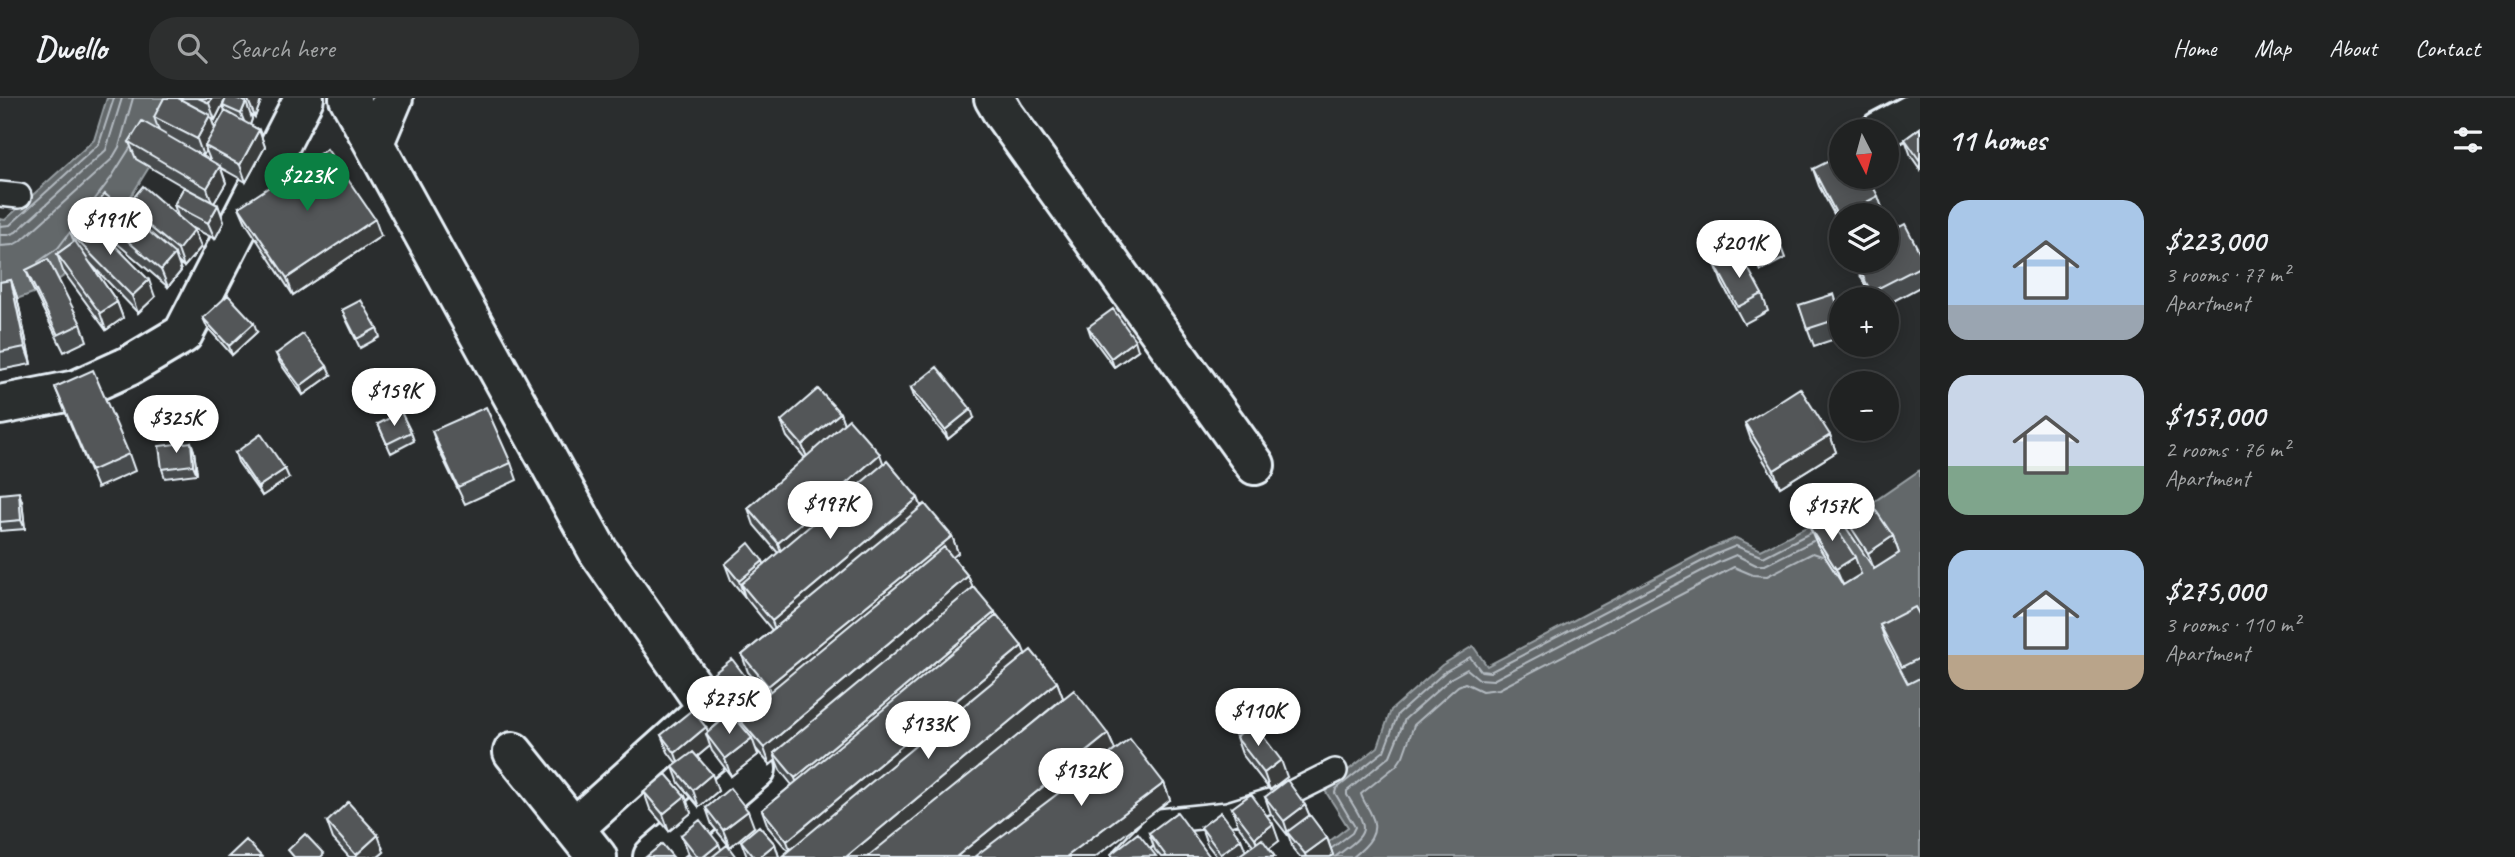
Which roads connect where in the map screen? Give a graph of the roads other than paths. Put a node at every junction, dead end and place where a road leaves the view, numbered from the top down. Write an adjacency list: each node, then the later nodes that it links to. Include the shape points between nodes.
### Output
1 (304, 98): 8 (street, via 183,334 76,390)
2 (349, 98): 7 (street)
3 (393, 98): 7 (street)
4 (994, 98): 9 (street)
5 (1920, 110): 6 (street)
6 (1899, 121)
7 (374, 143): 10 (street, via 598,551)
8 (0, 405)
9 (1255, 465)
10 (708, 708): 13 (street); 14 (street, via 755,769)
11 (513, 752): 13 (street)
12 (1335, 771): 15 (lane, via 1283,797 1228,814 1160,821)
13 (585, 842)
14 (653, 857)
15 (1125, 857)

